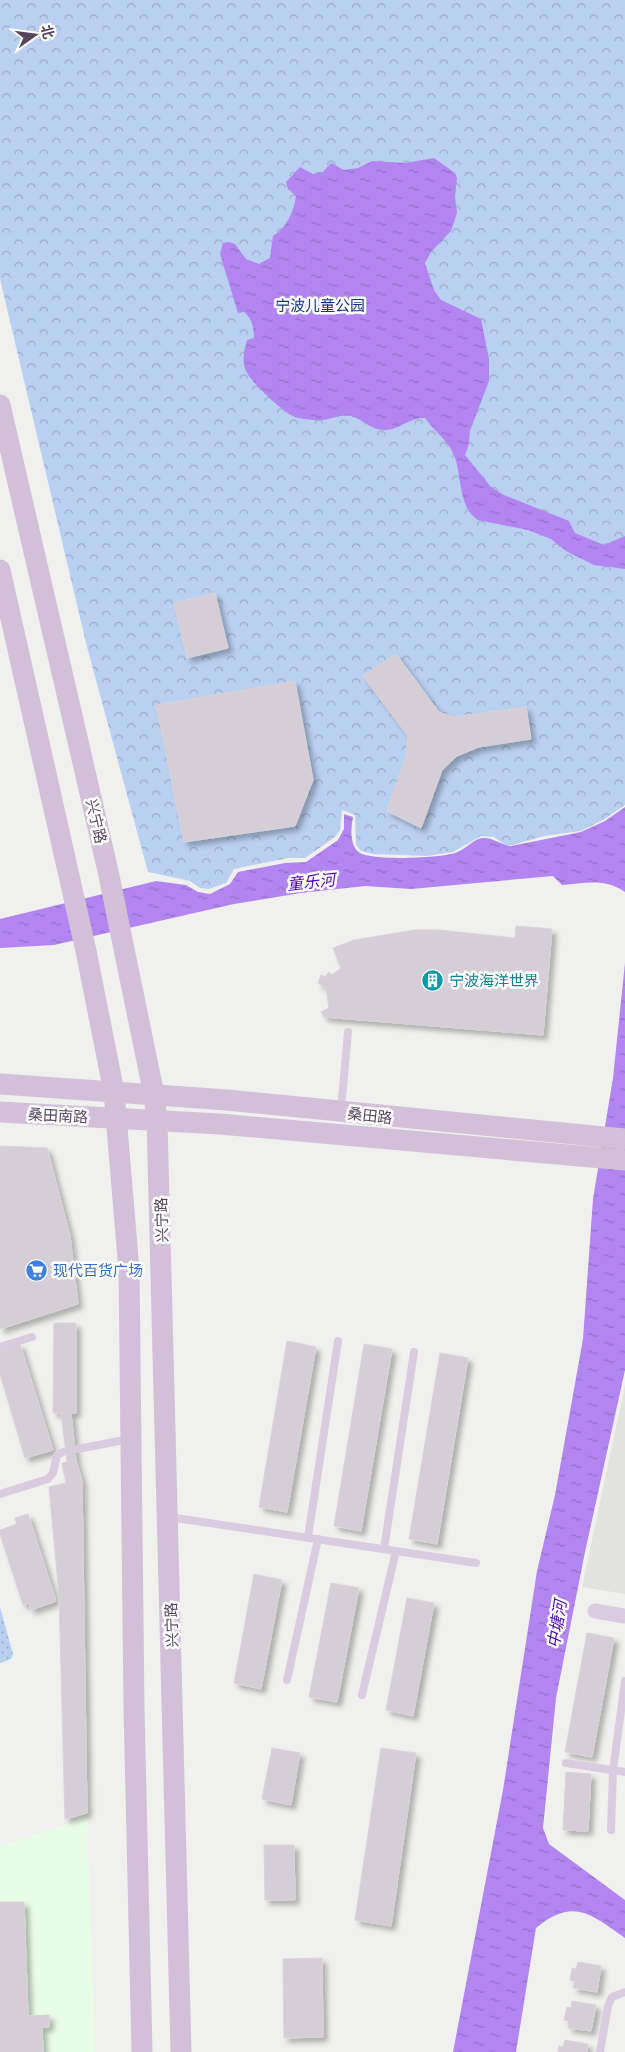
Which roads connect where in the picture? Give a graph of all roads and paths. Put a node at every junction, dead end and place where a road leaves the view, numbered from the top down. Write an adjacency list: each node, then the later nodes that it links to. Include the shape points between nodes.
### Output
1 (0, 405): 6 (main road, 兴宁路, via 108,871)
2 (0, 570): 5 (main road, via 71,882)
3 (348, 1032): 8 (lane)
4 (0, 1084): 5 (main road, 桑田南路)
5 (114, 1092): 6 (main road, 桑田路); 9 (main road)
6 (154, 1095): 8 (main road, 桑田路); 10 (main road, 兴宁路)
7 (0, 1112): 9 (main road, 桑田南路)
8 (341, 1112): 11 (main road, 桑田路)
9 (116, 1117): 10 (main road, 桑田路); 17 (main road, via 129,1270)
10 (157, 1120): 12 (main road, 桑田路); 21 (main road, 兴宁路)
11 (625, 1139)
12 (625, 1160)
13 (32, 1337): 15 (lane)
14 (338, 1341): 22 (lane)
15 (0, 1347)
16 (414, 1352): 24 (lane)
17 (131, 1439): 18 (lane); 37 (main road)
18 (78, 1449)
19 (63, 1452): 20 (lane, via 57,1455 53,1473 48,1479)
20 (0, 1494)
21 (167, 1516): 22 (lane); 38 (main road, 兴宁路)
22 (308, 1538): 23 (lane)
23 (318, 1539): 24 (lane); 29 (lane)
24 (384, 1549): 25 (lane)
25 (396, 1550): 26 (lane); 31 (lane)
26 (476, 1563)
27 (595, 1612): 28 (street)
28 (625, 1616)
29 (287, 1680)
30 (625, 1681): 33 (lane)
31 (362, 1695)
32 (566, 1763): 33 (lane)
33 (613, 1770): 34 (lane); 35 (lane)
34 (625, 1772)
35 (611, 1830)
36 (625, 1992): 39 (lane, via 612,1997 608,2006)
37 (142, 2052)
38 (181, 2052)
39 (600, 2052)

